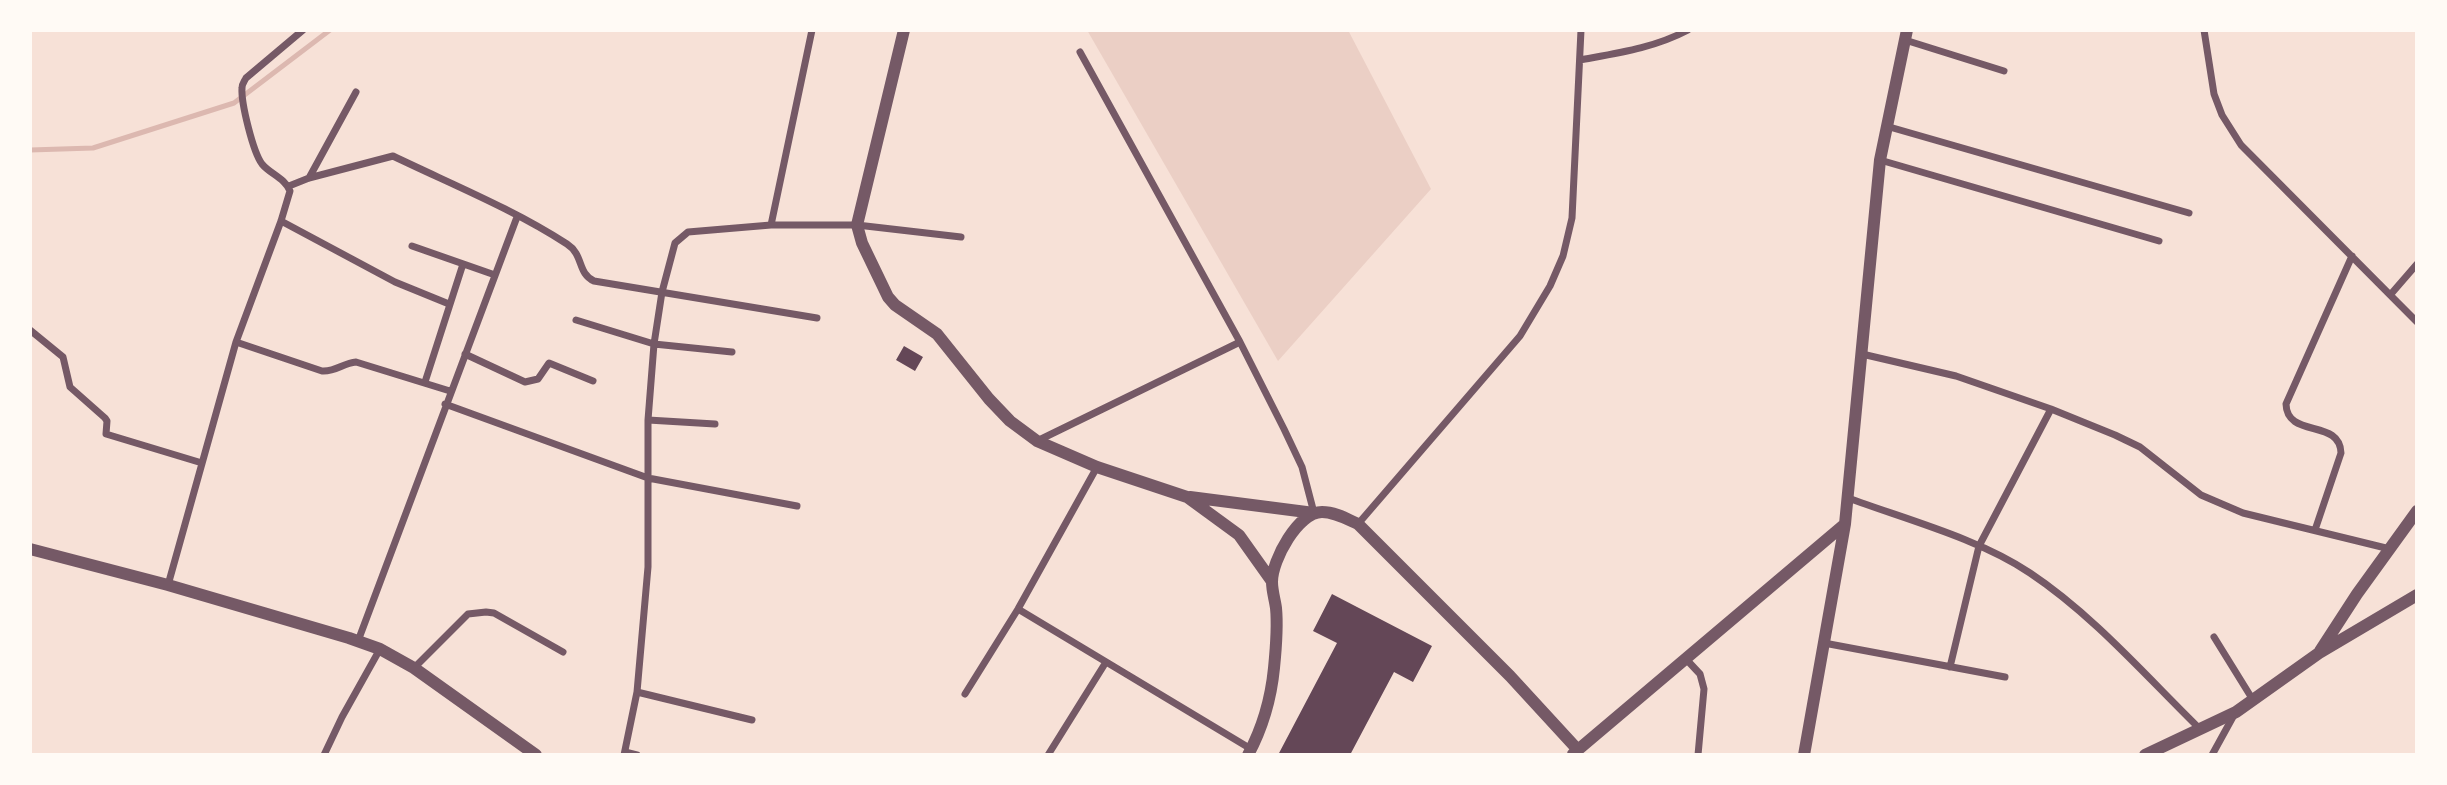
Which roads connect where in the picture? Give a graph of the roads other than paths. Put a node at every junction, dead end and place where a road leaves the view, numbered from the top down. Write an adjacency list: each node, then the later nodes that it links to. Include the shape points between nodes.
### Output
1 (303, 30): 15 (street, via 246,78 242,90 257,155)
2 (812, 30): 19 (street)
3 (904, 30): 20 (street)
4 (1581, 30): 9 (street)
5 (1688, 30): 9 (street, via 1640,49)
6 (2204, 30): 24 (street, via 2221,115 2241,145)
7 (1906, 35): 10 (street); 12 (street)
8 (1080, 52): 36 (street)
9 (1580, 60): 57 (street, via 1572,218 1550,286 1520,336)
10 (2004, 71)
11 (356, 92): 14 (street)
12 (1886, 126): 13 (street); 16 (street)
13 (1880, 160): 22 (street); 40 (street)
14 (310, 178): 15 (street); 17 (street, via 393,156)
15 (289, 186): 18 (street)
16 (2189, 214)
17 (517, 217): 27 (street); 28 (street, via 575,250 583,273 594,281)
18 (281, 221): 30 (street, via 396,282); 35 (street)
19 (771, 225): 20 (street); 28 (street, via 688,232 675,243)
20 (857, 225): 21 (street); 48 (street, via 874,269 895,305 937,334 989,399)
21 (961, 237)
22 (2159, 241)
23 (412, 246): 25 (street)
24 (2352, 256): 29 (street); 59 (street, via 2286,404 2291,420 2330,434 2341,445)
25 (463, 264): 27 (street); 30 (street)
26 (2417, 264): 29 (street)
27 (495, 275): 39 (street)
28 (662, 292): 31 (street); 37 (street)
29 (2391, 294): 33 (street)
30 (449, 304): 42 (street)
31 (817, 318)
32 (576, 320): 37 (street)
33 (2417, 322)
34 (30, 330): 49 (street, via 63,357 70,387 105,418 106,434)
35 (236, 342): 42 (street, via 322,371 356,362); 49 (street)
36 (1240, 342): 48 (street); 56 (street, via 1302,467)
37 (654, 344): 38 (street); 46 (street)
38 (732, 352)
39 (465, 354): 41 (street, via 525,382 538,379 549,363); 43 (street)
40 (1862, 354): 45 (street, via 1956,376); 53 (street)
41 (593, 381)
42 (425, 382): 43 (street)
43 (450, 391): 44 (street)
44 (445, 404): 51 (street); 68 (street)
45 (2051, 409): 59 (street, via 2140,447 2217,503); 60 (street)
46 (648, 419): 47 (street); 51 (street)
47 (715, 425)
48 (1037, 441): 50 (street)
49 (202, 463): 64 (street)
50 (1097, 467): 52 (street); 66 (street)
51 (648, 478): 54 (street); 78 (street, via 648,567)
52 (1187, 496): 56 (street); 63 (street, via 1239,535)
53 (1848, 498): 58 (street); 60 (street)
54 (797, 506)
55 (2417, 511): 62 (street)
56 (1314, 513): 57 (street, via 1335,514); 63 (street, via 1288,538)
57 (1358, 524): 85 (street, via 1510,676)
58 (1845, 524): 69 (street); 73 (street)
59 (2315, 530): 62 (street)
60 (1979, 547): 75 (street); 83 (street, via 2028,572 2072,605)
61 (30, 549): 64 (street)
62 (2390, 549): 72 (street)
63 (1271, 580): 84 (street, via 1277,632 1272,682 1265,718)
64 (168, 585): 68 (street)
65 (2417, 595): 72 (street)
66 (1018, 608): 74 (street); 79 (street)
67 (2214, 637): 80 (street)
68 (358, 641): 70 (street)
69 (1824, 643): 75 (street); 92 (street)
70 (380, 649): 76 (street); 87 (street)
71 (563, 652): 76 (street, via 494,613 477,612 468,614)
72 (2319, 653): 80 (street)
73 (1685, 657): 85 (street); 91 (street, via 1700,674 1704,689)
74 (1106, 662): 84 (street); 90 (street)
75 (1951, 667): 77 (street)
76 (414, 668): 88 (street)
77 (2005, 677)
78 (637, 692): 82 (street); 86 (street)
79 (965, 694)
80 (2253, 701): 81 (street)
81 (2236, 712): 83 (street); 94 (street)
82 (752, 720)
83 (2199, 729): 93 (street)
84 (1250, 752)
85 (1575, 752)
86 (625, 753): 89 (street)
87 (324, 755)
88 (536, 755)
89 (637, 755)
90 (1048, 755)
91 (1698, 755)
92 (1804, 755)
93 (2145, 755)
94 (2212, 755)

